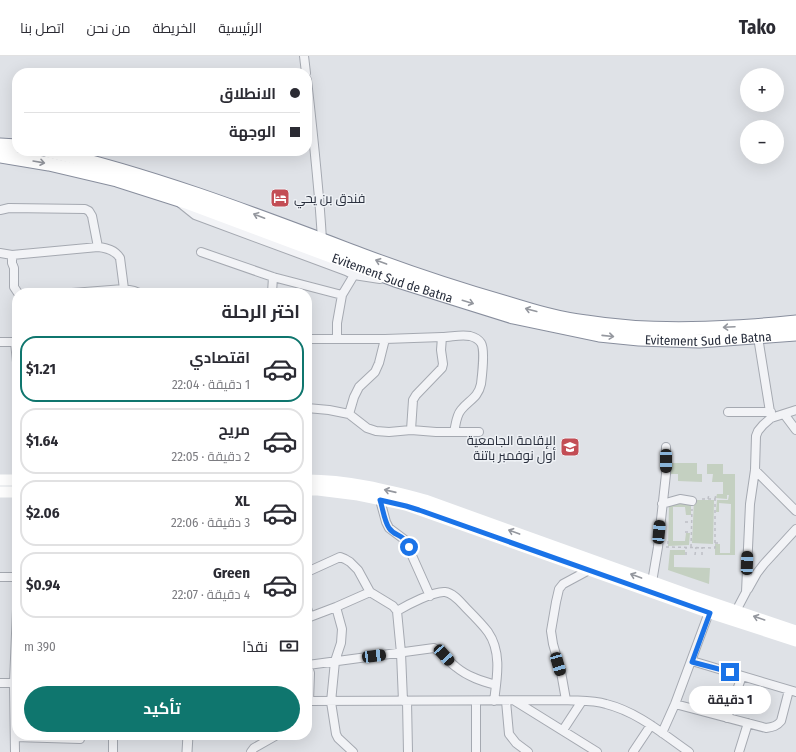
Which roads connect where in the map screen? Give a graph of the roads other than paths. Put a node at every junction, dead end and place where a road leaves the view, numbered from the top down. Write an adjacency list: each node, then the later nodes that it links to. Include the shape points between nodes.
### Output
1 (304, 56): 2 (street)
2 (305, 68)
3 (312, 123): 10 (street)
4 (0, 145): 5 (highway)
5 (12, 146)
6 (0, 156): 8 (highway, Evitement Sud de Batna, one-way to 8, via 49,164 117,180)
7 (68, 156): 10 (highway, Evitement Sud de Batna, one-way to 7, via 166,184)
8 (175, 198): 15 (street, via 195,215); 17 (highway, Evitement Sud de Batna)
9 (0, 210): 11 (street, via 85,209 92,216)
10 (322, 240): 22 (highway, Evitement Sud de Batna, one-way to 10, via 696,329 585,322 492,299 399,269)
11 (98, 247): 14 (street); 19 (street, via 118,254)
12 (202, 252): 16 (street)
13 (0, 253): 14 (street)
14 (12, 255): 18 (street)
15 (354, 276): 17 (street); 21 (street)
16 (273, 277): 20 (street); 21 (street)
17 (394, 280): 25 (highway, Evitement Sud de Batna, one-way to 25, via 513,317 599,334 639,339 699,341)
18 (15, 288)
19 (124, 288)
20 (272, 288)
21 (342, 295): 27 (street)
22 (796, 322)
23 (796, 334): 25 (highway, Evitement Sud de Batna)
24 (442, 337): 28 (street); 37 (street, via 442,368 413,400); 39 (street, via 471,336 481,343 483,349 480,389 458,414)
25 (758, 337): 36 (street)
26 (312, 339): 27 (street)
27 (337, 339): 28 (street)
28 (385, 339): 34 (street, via 375,372 359,387)
29 (0, 342): 30 (street)
30 (12, 342)
31 (312, 408): 34 (street)
32 (796, 410): 35 (street)
33 (728, 412): 36 (street)
34 (349, 414): 37 (street, via 367,428 376,431)
35 (784, 414): 36 (street); 38 (street)
36 (771, 415): 42 (street, via 756,436)
37 (411, 430): 39 (street)
38 (796, 430)
39 (454, 432): 40 (street)
40 (479, 432)
41 (666, 447): 51 (street)
42 (755, 470): 52 (street); 60 (street, via 750,504)
43 (0, 480): 44 (main road)
44 (12, 480)
45 (312, 480): 58 (main road, one-way to 45, via 425,500 350,483)
46 (312, 490): 49 (main road)
47 (0, 492): 48 (main road)
48 (12, 492)
49 (380, 500): 55 (main road, via 406,506); 61 (street, via 389,528 407,543)
50 (692, 501): 51 (street, via 680,499)
51 (662, 504): 58 (street)
52 (796, 512)
53 (796, 529): 60 (street, via 764,564)
54 (312, 570): 59 (street, via 340,557 358,570)
55 (589, 570): 63 (main road); 78 (street, via 563,584 556,602 551,631)
56 (0, 577): 57 (street)
57 (12, 577)
58 (652, 582): 63 (main road)
59 (370, 592): 62 (street); 64 (street, via 390,604)
60 (746, 592): 65 (street)
61 (430, 596): 64 (street); 76 (street, via 447,592 458,599 488,632 496,648)
62 (336, 607): 66 (street); 70 (street, via 342,630 341,644)
63 (711, 608): 65 (main road); 68 (main road); 71 (street)
64 (396, 611): 69 (street)
65 (736, 611): 67 (main road, one-way to 65)
66 (312, 617)
67 (796, 631)
68 (796, 641)
69 (401, 653): 70 (street); 76 (street, via 434,648 467,675); 80 (street)
70 (335, 661): 72 (street); 85 (street)
71 (692, 662): 73 (street); 86 (street)
72 (312, 663)
73 (742, 676): 77 (street); 87 (street)
74 (0, 683): 75 (street)
75 (12, 683)
76 (496, 685): 82 (street)
77 (792, 691): 88 (street, via 778,725 766,728)
78 (566, 700): 83 (street); 84 (street)
79 (312, 701): 85 (street)
80 (405, 701): 81 (street); 85 (street); 101 (street)
81 (476, 701): 82 (street); 102 (street)
82 (494, 701): 83 (street)
83 (510, 701): 90 (street); 103 (street, via 509,734)
84 (582, 701): 89 (street, via 607,704); 90 (street)
85 (331, 702): 100 (street, via 336,734)
86 (675, 704): 87 (street); 91 (street)
87 (727, 718): 88 (street)
88 (748, 723): 107 (street)
89 (651, 725): 91 (street); 105 (street)
90 (563, 730): 104 (street)
91 (662, 733): 106 (street)
92 (15, 740): 96 (street)
93 (113, 740): 97 (street)
94 (188, 740): 98 (street)
95 (268, 740): 99 (street)
96 (14, 752)
97 (113, 752)
98 (187, 752)
99 (251, 752)
100 (353, 752)
101 (408, 752)
102 (476, 752)
103 (528, 752)
104 (597, 752)
105 (632, 752)
106 (689, 752)
107 (739, 752)

